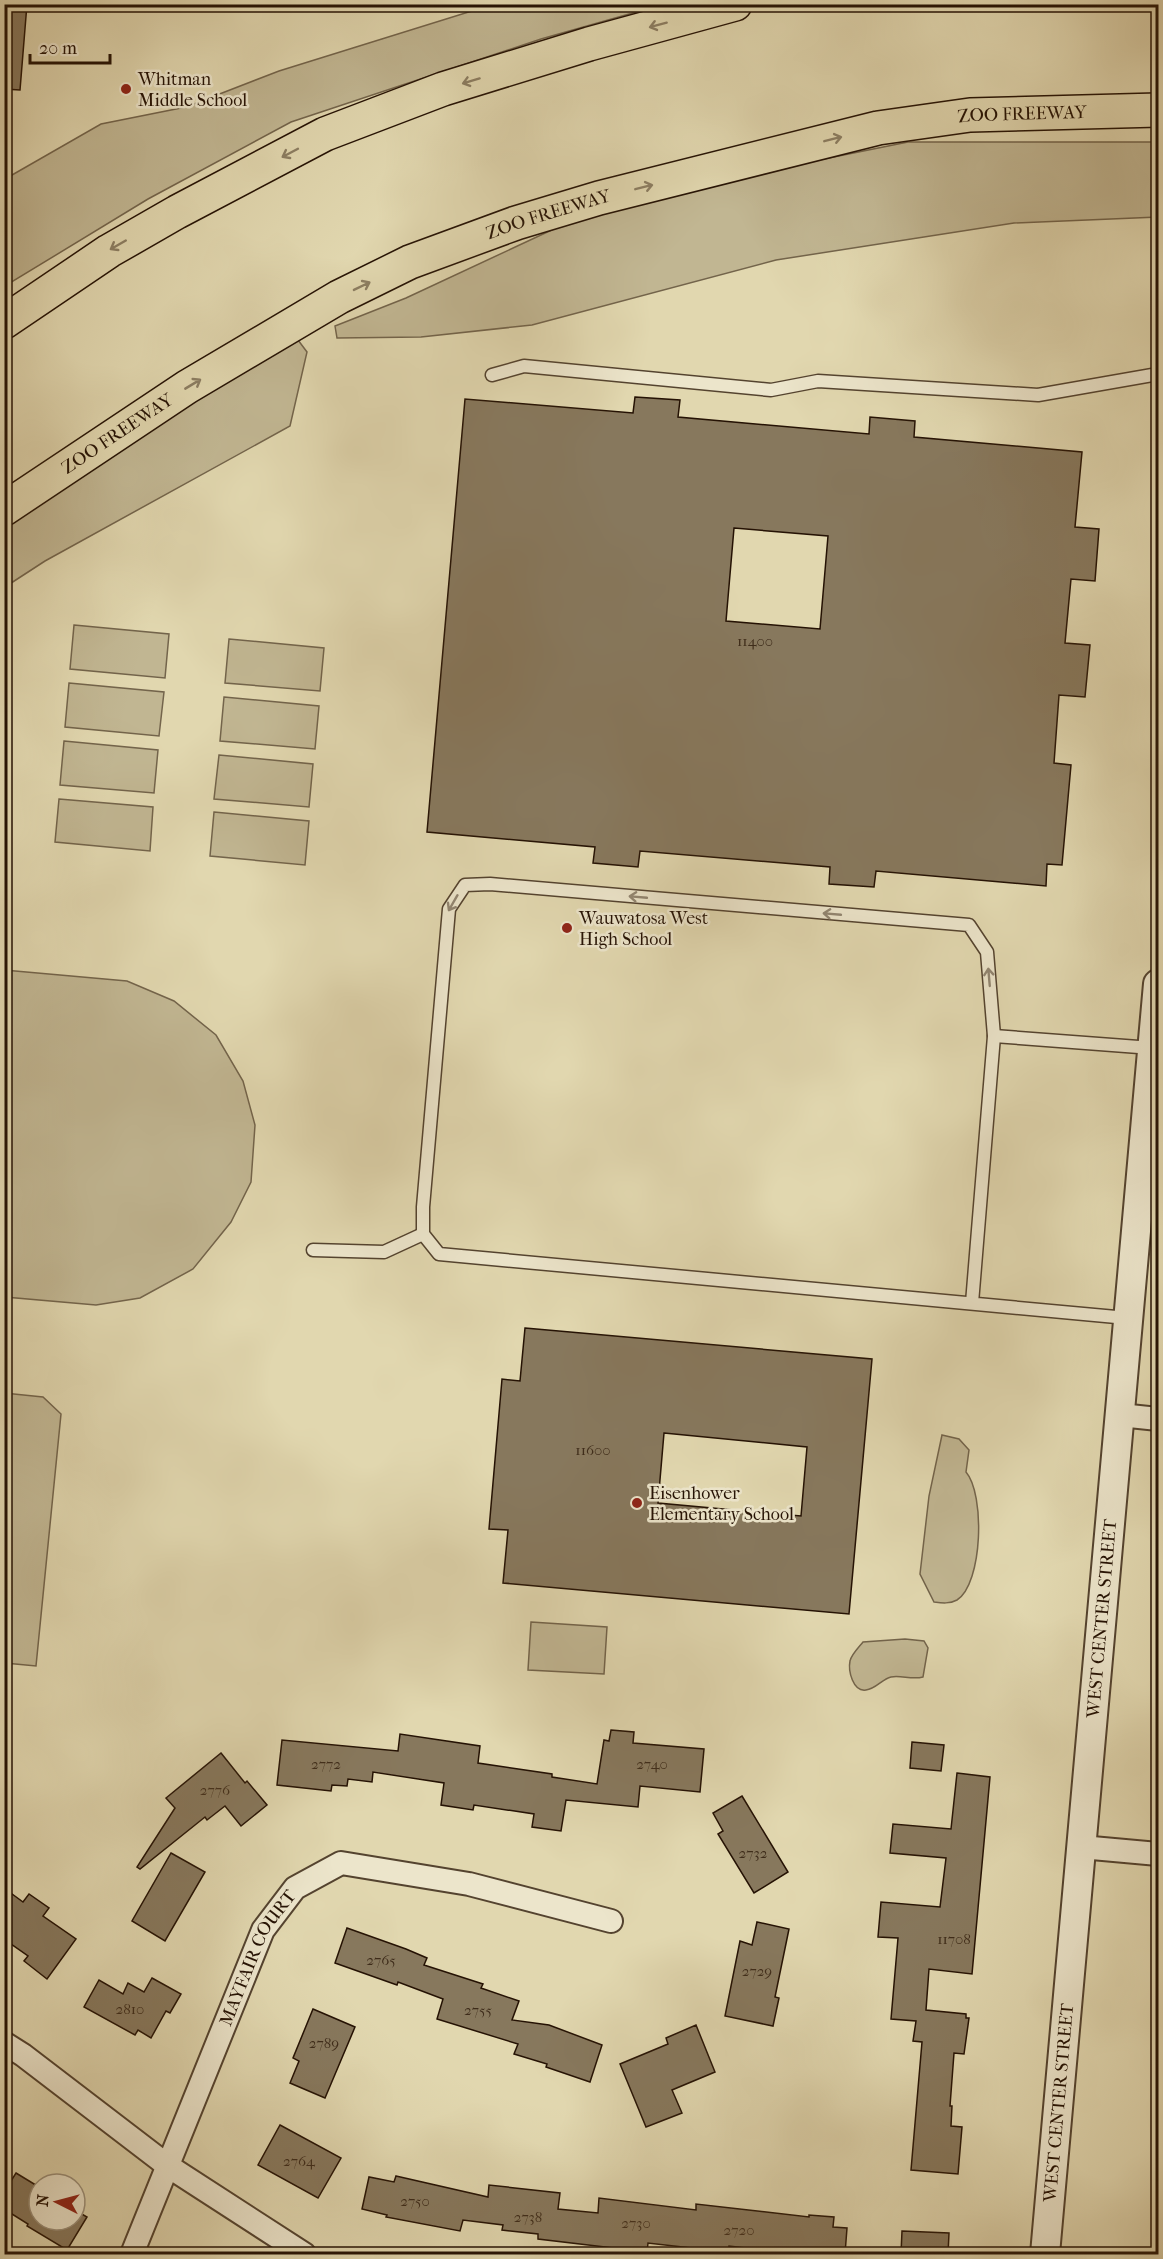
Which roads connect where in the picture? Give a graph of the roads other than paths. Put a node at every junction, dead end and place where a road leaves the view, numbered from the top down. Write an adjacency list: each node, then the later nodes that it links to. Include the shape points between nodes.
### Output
1 (735, 4): 3 (highway, one-way to 3, via 454,86 325,135 109,251)
2 (1158, 110): 6 (highway, ZOO FREEWAY, one-way to 2, via 187,387 339,297 410,262 516,223 878,128 970,116)
3 (4, 322)
4 (1158, 374): 5 (lane, via 1038,395 818,381 771,390 524,366)
5 (492, 375)
6 (4, 509)
7 (1158, 984): 8 (street, WEST CENTER STREET)
8 (1157, 1013): 10 (street, WEST CENTER STREET)
9 (994, 1036): 10 (lane); 11 (lane, one-way to 11, via 987,952 969,926 490,884 465,885 448,909); 13 (lane)
10 (1152, 1048): 14 (street, WEST CENTER STREET)
11 (423, 1234): 12 (lane, via 384,1252); 13 (lane, via 439,1254)
12 (313, 1250)
13 (972, 1303): 14 (lane)
14 (1127, 1318): 15 (street, WEST CENTER STREET)
15 (1120, 1415): 16 (street); 17 (street, WEST CENTER STREET)
16 (1158, 1419)
17 (1081, 1847): 18 (street); 24 (street, WEST CENTER STREET)
18 (1158, 1854)
19 (611, 1921): 21 (street, MAYFAIR COURT, via 469,1884 341,1863 295,1888 263,1930)
20 (4, 2043): 21 (street)
21 (168, 2166): 22 (street, MAYFAIR COURT); 23 (street)
22 (132, 2254)
23 (304, 2254)
24 (1045, 2254)

